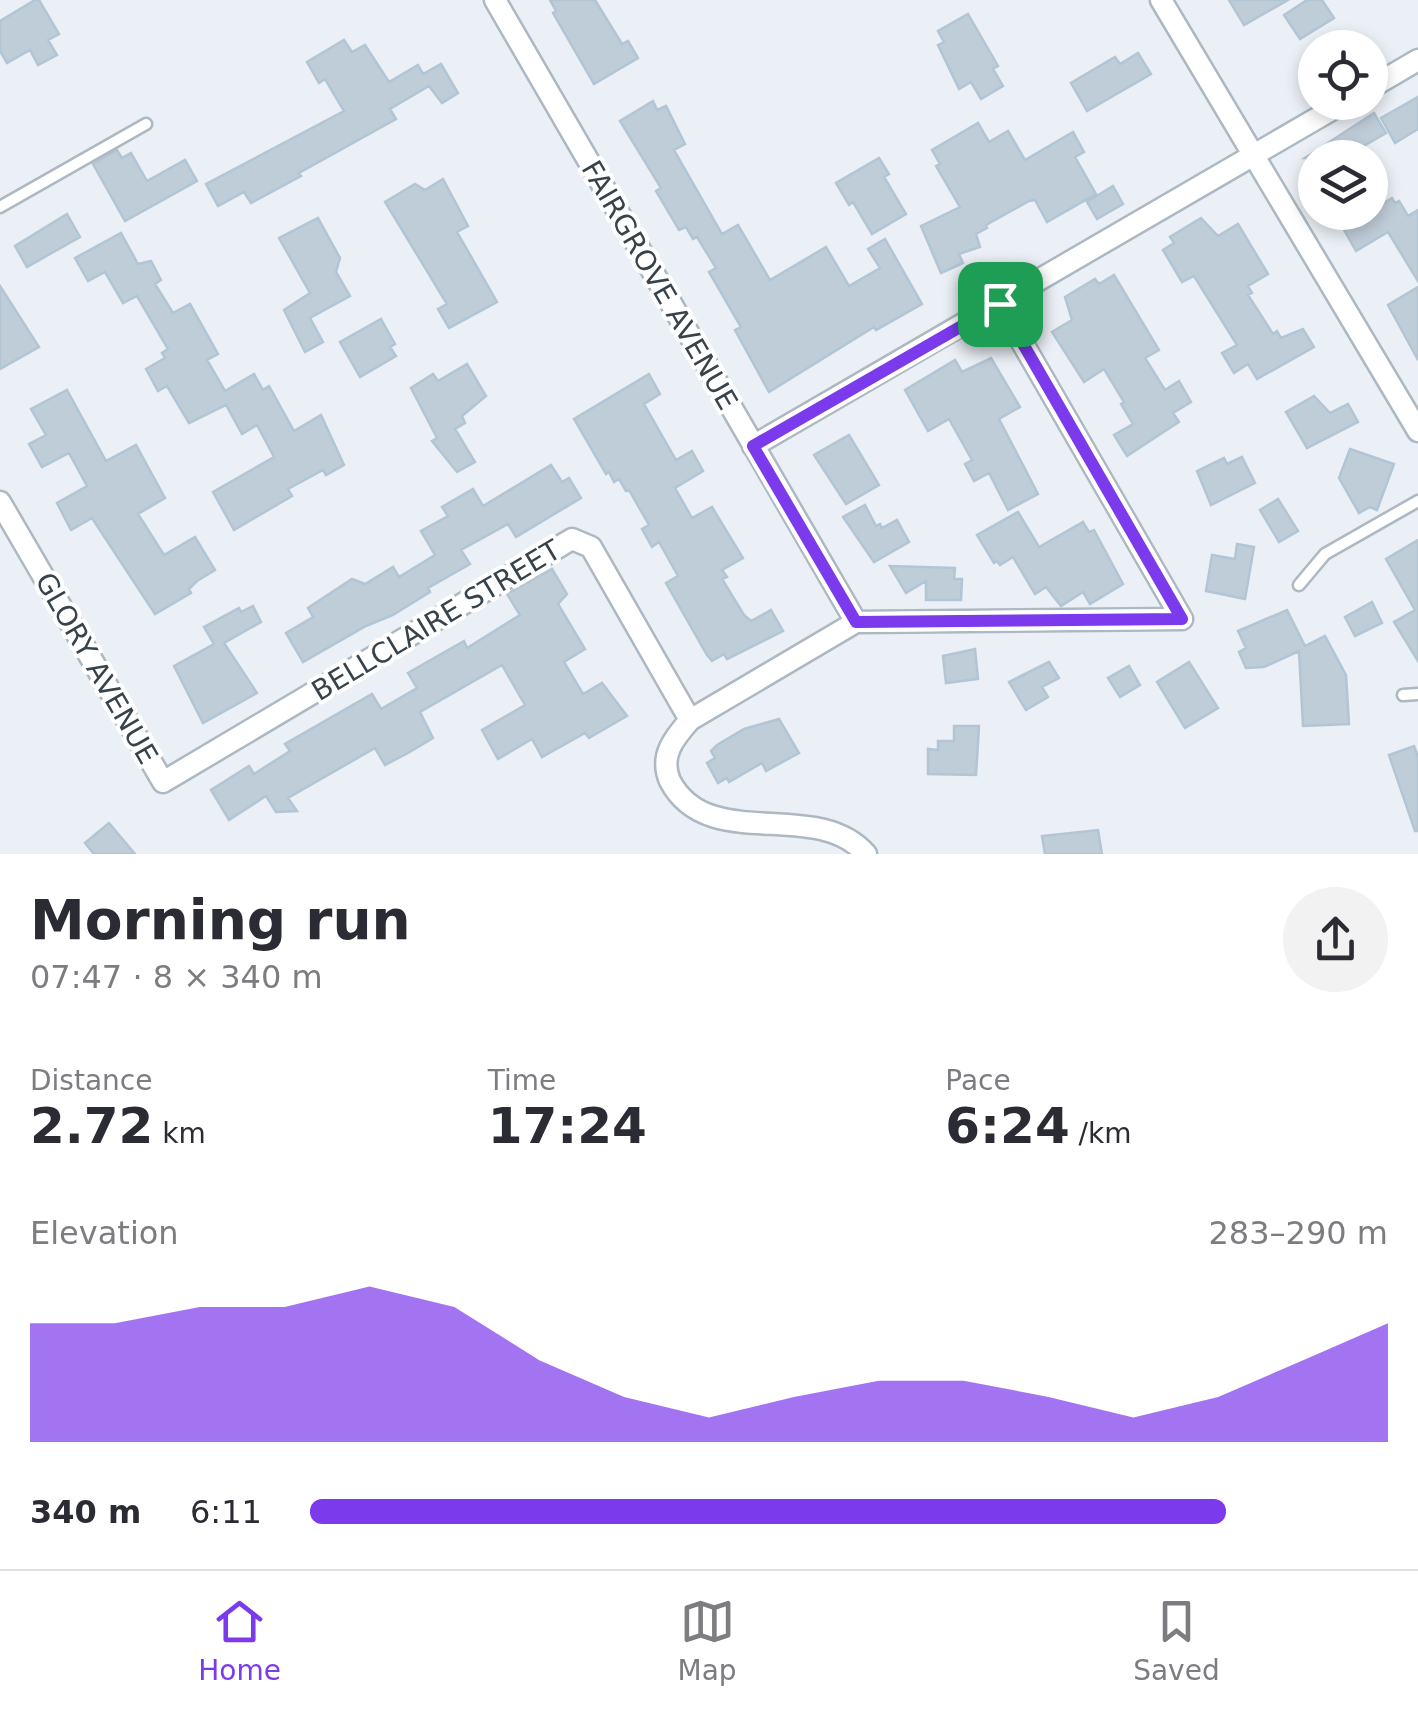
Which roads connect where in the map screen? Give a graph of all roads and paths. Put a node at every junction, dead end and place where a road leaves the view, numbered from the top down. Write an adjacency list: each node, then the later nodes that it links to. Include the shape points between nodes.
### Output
1 (495, 0): 11 (street, FAIRGROVE AVENUE)
2 (1162, 0): 7 (street)
3 (1418, 60): 4 (street)
4 (1388, 78)
5 (1313, 120): 7 (street)
6 (146, 124): 8 (lane)
7 (1252, 156): 9 (street); 10 (street)
8 (0, 207)
9 (1000, 304): 11 (street); 15 (street, via 1182,619)
10 (1418, 431)
11 (753, 446): 15 (street, FAIRGROVE AVENUE)
12 (1418, 501): 14 (lane, via 1325,554)
13 (0, 502): 19 (street, GLORY AVENUE)
14 (1300, 585)
15 (856, 622): 18 (street)
16 (1418, 694): 17 (lane)
17 (1403, 695)
18 (690, 720): 19 (street, BELLCLAIRE STREET, via 591,547 572,539); 20 (street, via 665,762 673,789 698,815 735,831 828,832 852,840)
19 (163, 782)
20 (866, 854)

